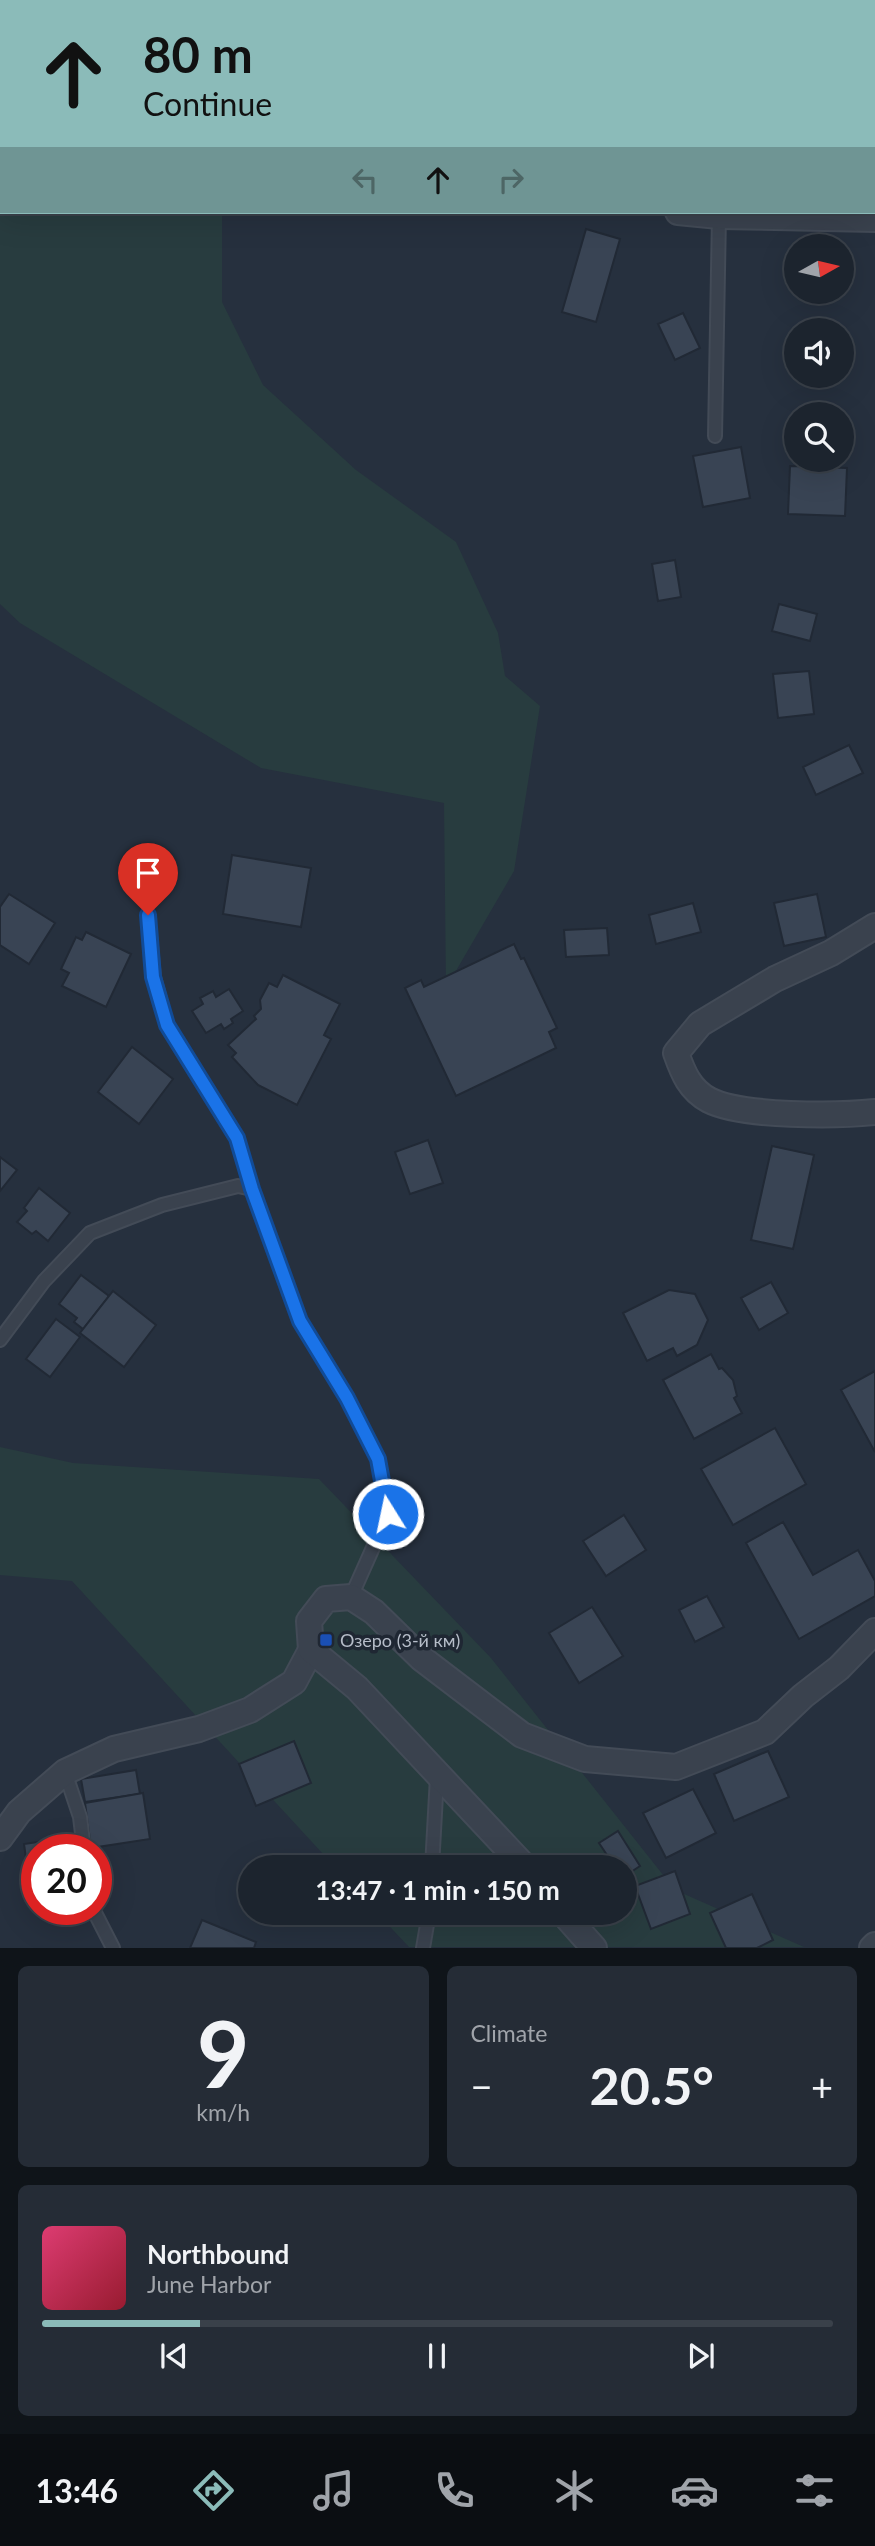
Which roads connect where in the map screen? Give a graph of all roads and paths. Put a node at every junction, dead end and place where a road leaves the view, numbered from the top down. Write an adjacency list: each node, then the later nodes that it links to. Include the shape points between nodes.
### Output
1 (698, 214): 2 (street)
2 (719, 216): 3 (street); 4 (lane)
3 (875, 219)
4 (715, 436)
5 (148, 915): 8 (lane, via 153,977 167,1025 237,1138)
6 (875, 926): 7 (street, via 700,1024 676,1054 686,1080 709,1100 727,1106 791,1114)
7 (875, 1112)
8 (252, 1189): 9 (lane, via 238,1186 162,1205 90,1233 44,1281); 10 (lane, via 300,1321 378,1459 388,1514)
9 (0, 1340)
10 (351, 1597): 11 (street, via 374,1612 421,1658 522,1735 585,1759 676,1767 765,1732); 12 (street, via 326,1599 309,1621)
11 (875, 1631)
12 (311, 1650): 13 (street, via 294,1682 250,1710 199,1729 114,1749); 14 (street, via 357,1688)
13 (65, 1772): 15 (lane); 16 (street, via 19,1812)
14 (438, 1773): 17 (lane); 18 (street)
15 (83, 1834)
16 (0, 1838)
17 (433, 1855)
18 (514, 1855)
19 (101, 1925): 22 (lane)
20 (427, 1925): 23 (lane)
21 (574, 1925): 24 (street)
22 (113, 1948)
23 (423, 1948)
24 (594, 1948)

